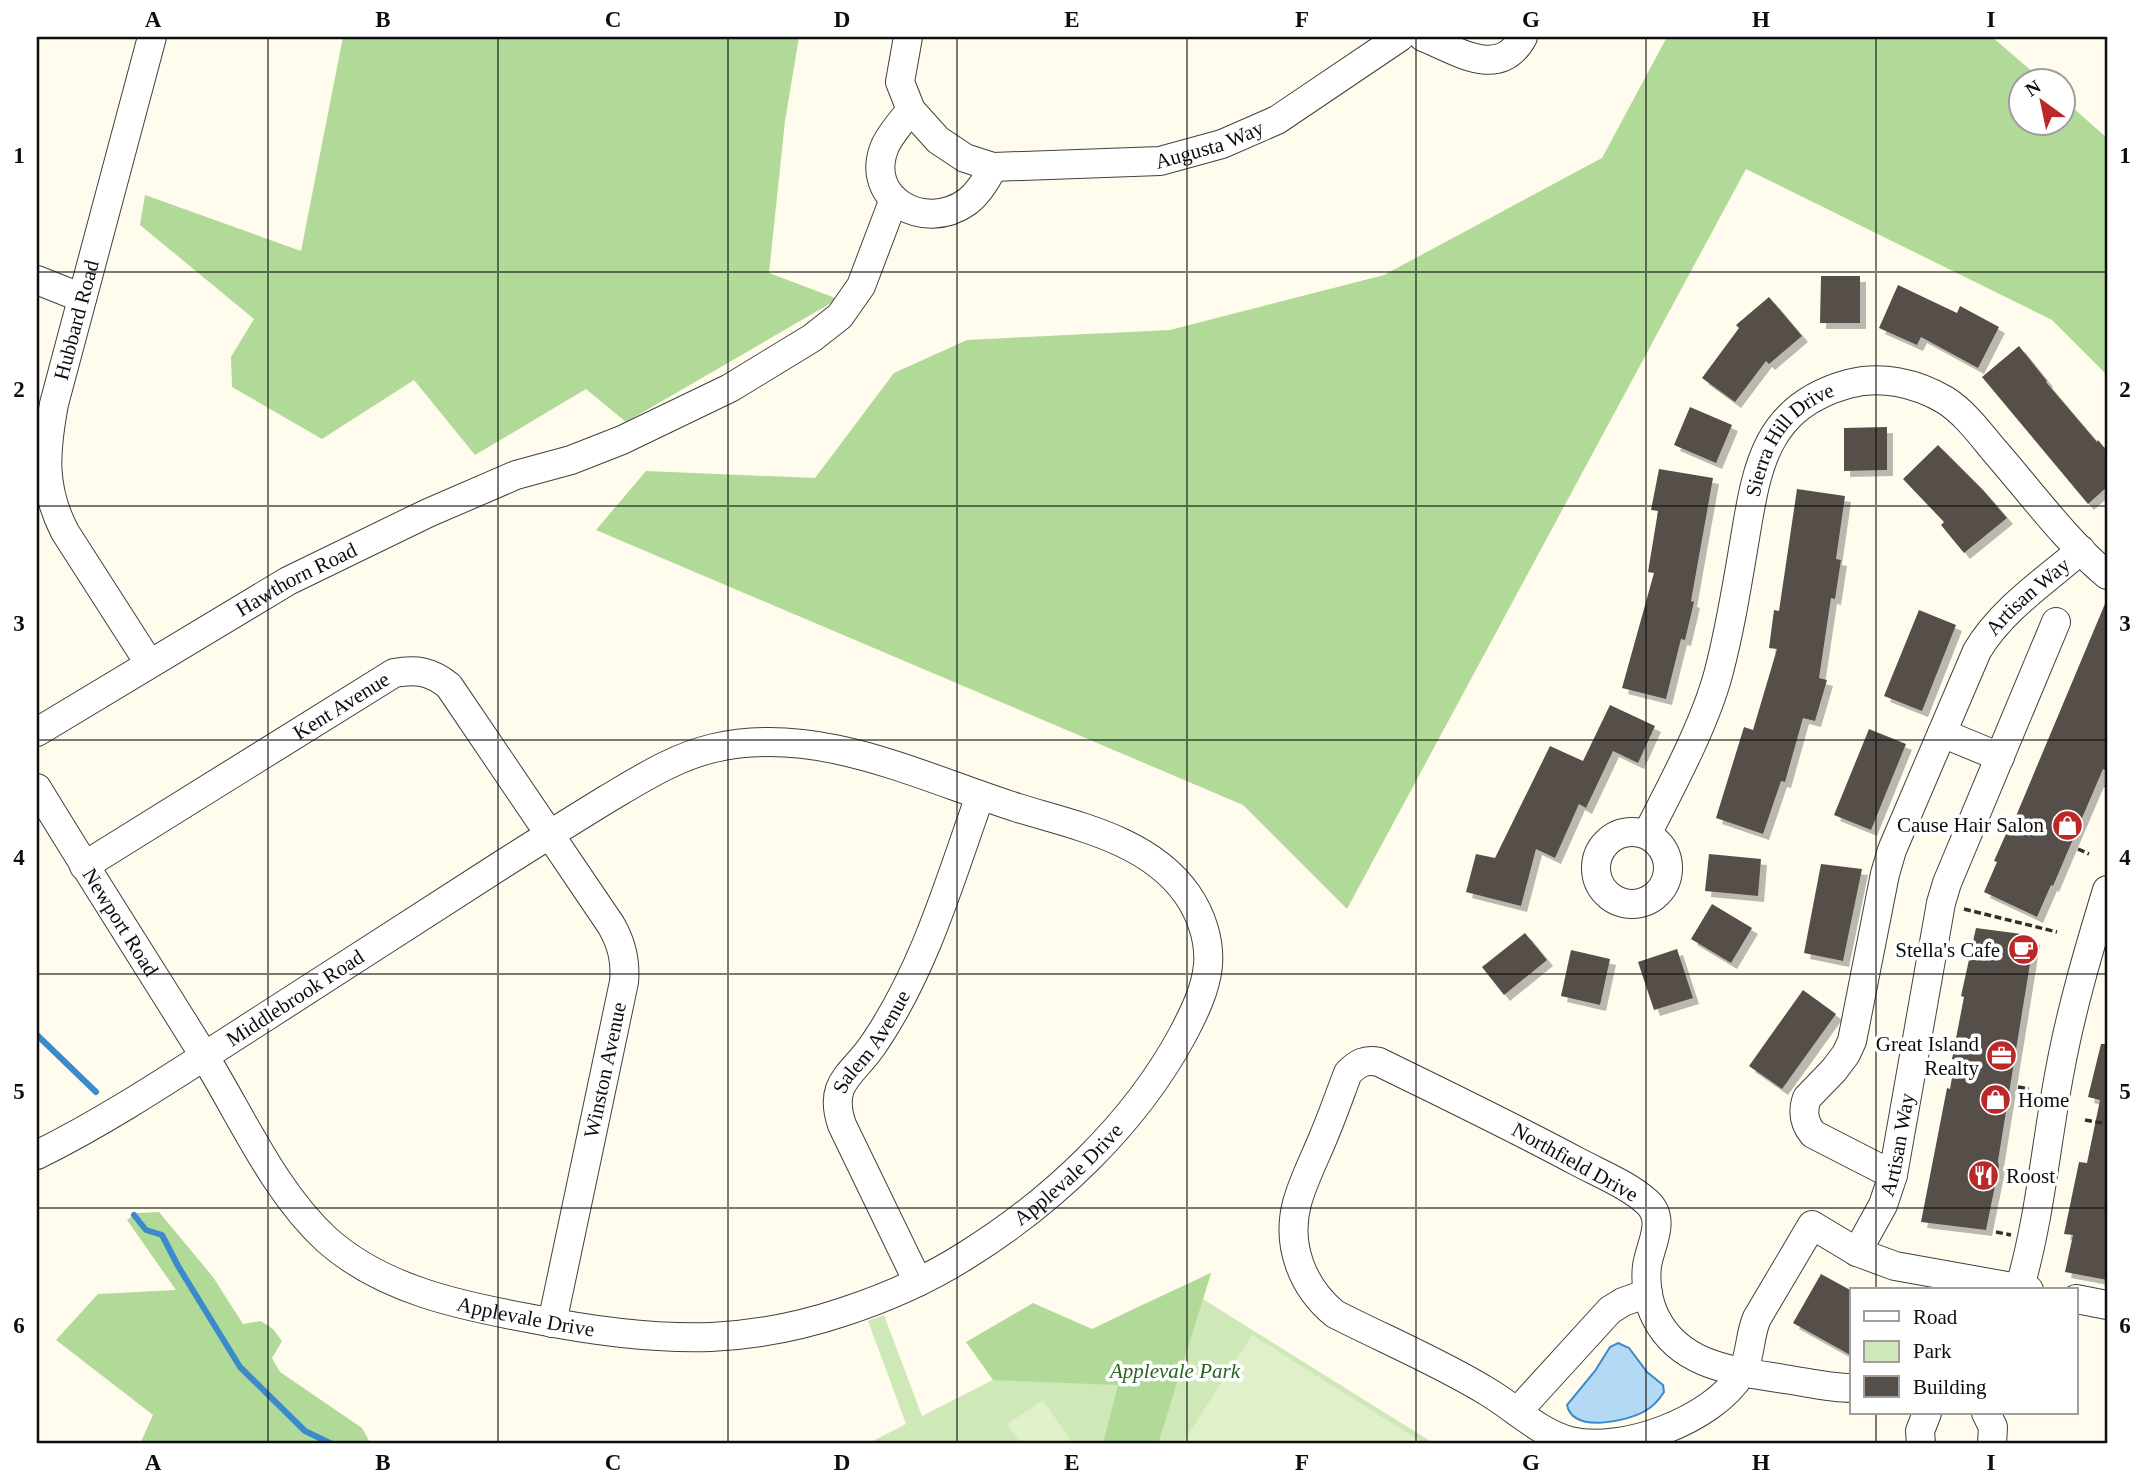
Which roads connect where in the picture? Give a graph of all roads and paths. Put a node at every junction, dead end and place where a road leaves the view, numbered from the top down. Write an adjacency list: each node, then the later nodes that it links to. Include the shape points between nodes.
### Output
1 (152, 37): 10 (street, Hubbard Road)
2 (908, 37): 6 (street, Augusta Way, via 900,82)
3 (1400, 37): 7 (street, Augusta Way, via 1277,120 1222,145 1160,161)
4 (1423, 37): 5 (street, via 1487,61 1510,54)
5 (1523, 37)
6 (911, 110): 7 (street, Augusta Way, via 938,140 965,158); 8 (street, via 886,145 881,161 882,177)
7 (993, 167): 8 (street, via 969,201 948,212 915,213)
8 (894, 199): 14 (street, Hawthorn Road, via 861,286 823,331 704,401 622,440 516,475 345,552)
9 (37, 280): 10 (street)
10 (82, 298): 14 (street, Hubbard Road, via 49,430 48,486 65,532)
11 (2081, 550): 12 (street, Sierra Hill Drive); 16 (street, Artisan Way, via 1987,635); 21 (street, Sierra Hill Drive, via 1962,414 1931,393 1894,382 1856,382 1803,404 1777,431 1759,465 1717,678)
12 (2107, 575)
13 (2056, 622): 17 (street, Artisan Way)
14 (149, 663): 15 (street, Hawthorn Road)
15 (37, 732)
16 (1942, 733): 17 (street); 34 (street, Artisan Way, via 1885,874 1852,1041 1805,1106 1805,1122 1813,1134)
17 (2000, 757): 34 (street, Artisan Way, via 1941,903)
18 (37, 788): 24 (street, Newport Road)
19 (981, 796): 20 (street, Applevale Drive, via 848,750 787,742 740,743 673,762); 38 (street, Salem Avenue, via 919,965 873,1046 844,1080 836,1104); 38 (street, Applevale Drive, via 1113,839 1154,863 1174,878 1201,917 1208,964 1195,1011 1174,1050 1121,1122 1063,1182 1012,1224)
20 (550, 834): 24 (street, Kent Avenue, via 458,697 438,677 410,670 378,681); 28 (street, Middlebrook Road); 44 (street, Winston Avenue, via 618,937 625,967)
21 (1647, 834)
22 (2078, 849): 23 (path)
23 (2089, 853)
24 (84, 866): 28 (street, Newport Road)
25 (2107, 890): 40 (street, via 2060,1068)
26 (1956, 906): 27 (path)
27 (2057, 932)
28 (204, 1056): 33 (street, Middlebrook Road, via 128,1105); 44 (street, Applevale Drive, via 285,1191 330,1243 365,1268 397,1283 486,1311)
29 (2018, 1087): 30 (path)
30 (2029, 1089)
31 (2085, 1120): 32 (path)
32 (2107, 1124)
33 (37, 1154)
34 (1893, 1175): 37 (street, Artisan Way, via 1883,1205)
35 (1996, 1232): 36 (path)
36 (2013, 1236)
37 (1857, 1252): 39 (street, via 1895,1266); 45 (street, via 1812,1225 1752,1328)
38 (918, 1282): 44 (street, Applevale Drive, via 840,1314 754,1334 668,1337)
39 (2011, 1288)
40 (2022, 1288)
41 (1648, 1293): 45 (street, Northfield Drive, via 1659,1324 1681,1349 1709,1364); 47 (street, via 1610,1310); 47 (street, Northfield Drive, via 1647,1266 1657,1227 1650,1204 1559,1151 1440,1091 1379,1062 1368,1059 1357,1064 1348,1073 1303,1184 1296,1217 1299,1265 1313,1293 1335,1314 1487,1391)
42 (2078, 1299): 43 (street)
43 (2107, 1305)
44 (552, 1323)
45 (1742, 1372): 46 (street, Northfield Drive); 47 (street, via 1727,1392 1675,1425 1619,1443 1572,1442)
46 (1848, 1389)
47 (1517, 1412)
48 (1900, 1414): 49 (street)
49 (1923, 1429)

